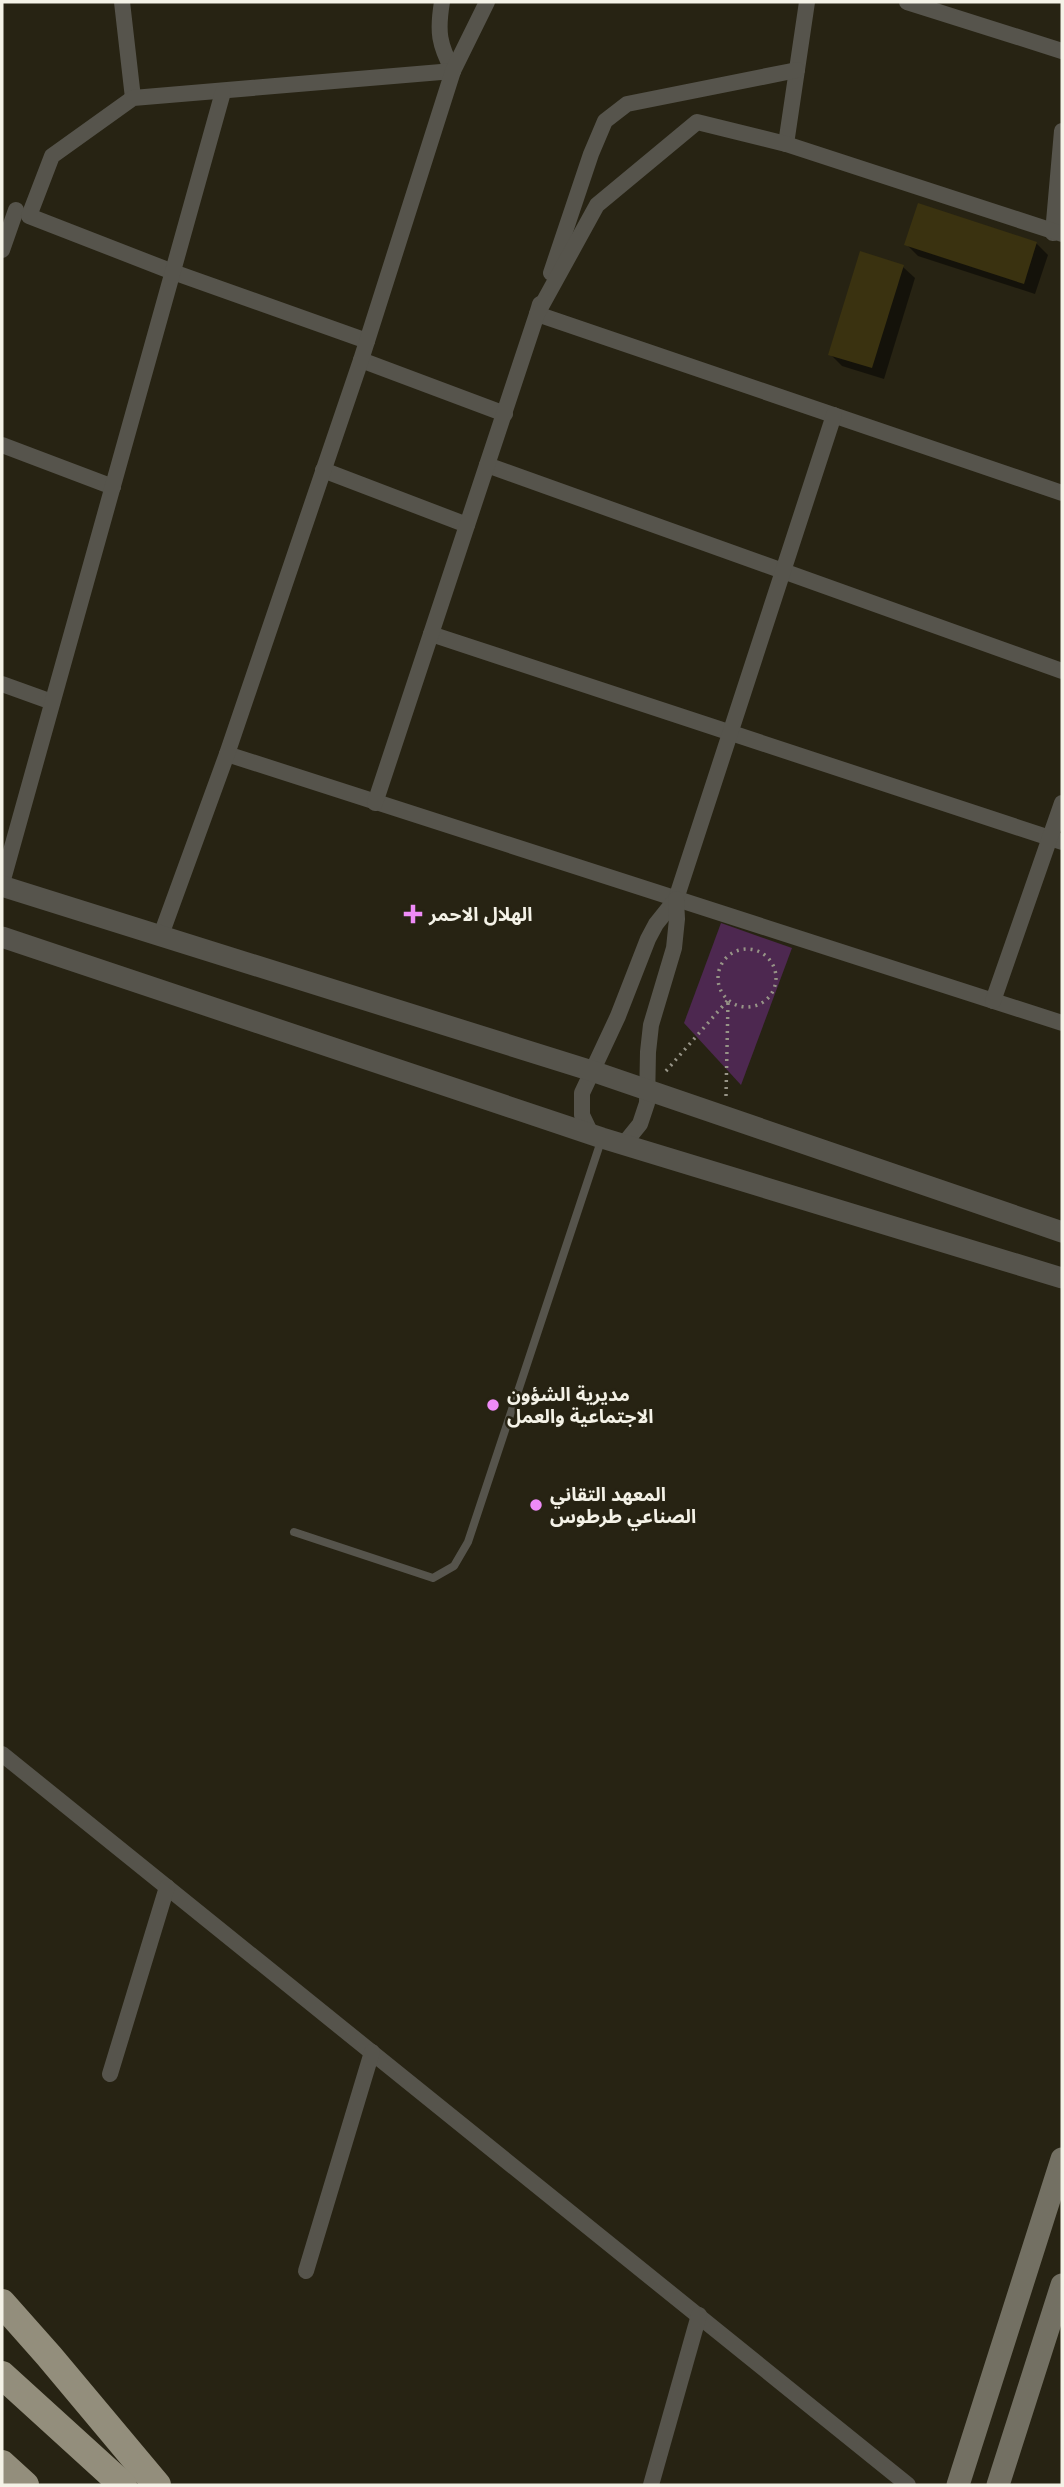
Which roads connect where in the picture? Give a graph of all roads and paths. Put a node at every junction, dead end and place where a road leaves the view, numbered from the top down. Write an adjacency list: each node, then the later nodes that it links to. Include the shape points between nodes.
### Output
1 (122, 2): 11 (street)
2 (442, 2): 9 (street, via 439,39)
3 (486, 2): 9 (street)
4 (807, 2): 8 (street)
5 (906, 2): 6 (street)
6 (925, 4): 7 (street)
7 (1062, 51)
8 (797, 70): 13 (street); 18 (street, via 627,104 605,121)
9 (453, 71): 10 (street); 19 (street)
10 (223, 92): 11 (street); 17 (street)
11 (133, 98): 14 (street, via 52,156)
12 (1062, 131): 15 (street)
13 (786, 145): 15 (street); 18 (street, via 697,122 597,205)
14 (16, 210): 16 (street); 17 (street)
15 (1058, 233)
16 (2, 250)
17 (173, 272): 19 (street); 26 (street)
18 (537, 313): 21 (street); 22 (street)
19 (367, 341): 20 (street)
20 (361, 360): 21 (street); 25 (street)
21 (505, 414): 24 (street)
22 (834, 415): 27 (street); 29 (street)
23 (2, 445): 26 (street)
24 (487, 466): 28 (street); 29 (street)
25 (323, 470): 28 (street); 35 (street)
26 (113, 487): 33 (street)
27 (1062, 493)
28 (467, 525): 30 (street)
29 (783, 572): 31 (street); 34 (street)
30 (431, 634): 34 (street); 36 (street)
31 (1062, 671)
32 (2, 684): 33 (street)
33 (52, 702): 39 (street)
34 (730, 733): 38 (street); 40 (street)
35 (227, 754): 36 (street); 41 (street)
36 (375, 803): 40 (street)
37 (1062, 803): 38 (street)
38 (1056, 840): 44 (street)
39 (2, 884): 41 (street)
40 (676, 899): 44 (street); 46 (street, via 648,939); 47 (street, via 674,948 651,1025)
41 (161, 936): 46 (street)
42 (2, 937): 49 (street)
43 (728, 1000): 43 (path, via 746,1007 771,996 775,968 763,953 744,949 721,965 718,983); 47 (path); 48 (path)
44 (993, 1001): 45 (street)
45 (1062, 1023)
46 (592, 1071): 47 (street); 49 (street, via 581,1104 582,1115)
47 (649, 1091): 48 (street); 50 (street, via 640,1124)
48 (726, 1117): 51 (street)
49 (596, 1136): 50 (street); 53 (lane, via 468,1542 454,1566 433,1577)
50 (623, 1144): 52 (street)
51 (1062, 1232)
52 (1062, 1278)
53 (294, 1532)
54 (2, 1754): 55 (street)
55 (167, 1886): 56 (street); 57 (street)
56 (372, 2052): 59 (street); 62 (street)
57 (110, 2074)
58 (1062, 2159): 70 (main road)
59 (306, 2271)
60 (1062, 2285): 71 (main road)
61 (2, 2303): 67 (highway)
62 (699, 2315): 68 (street); 69 (street)
63 (2, 2375): 66 (highway)
64 (2, 2465): 65 (highway)
65 (25, 2485)
66 (124, 2485)
67 (157, 2485)
68 (650, 2485)
69 (908, 2485)
70 (958, 2485)
71 (998, 2485)

